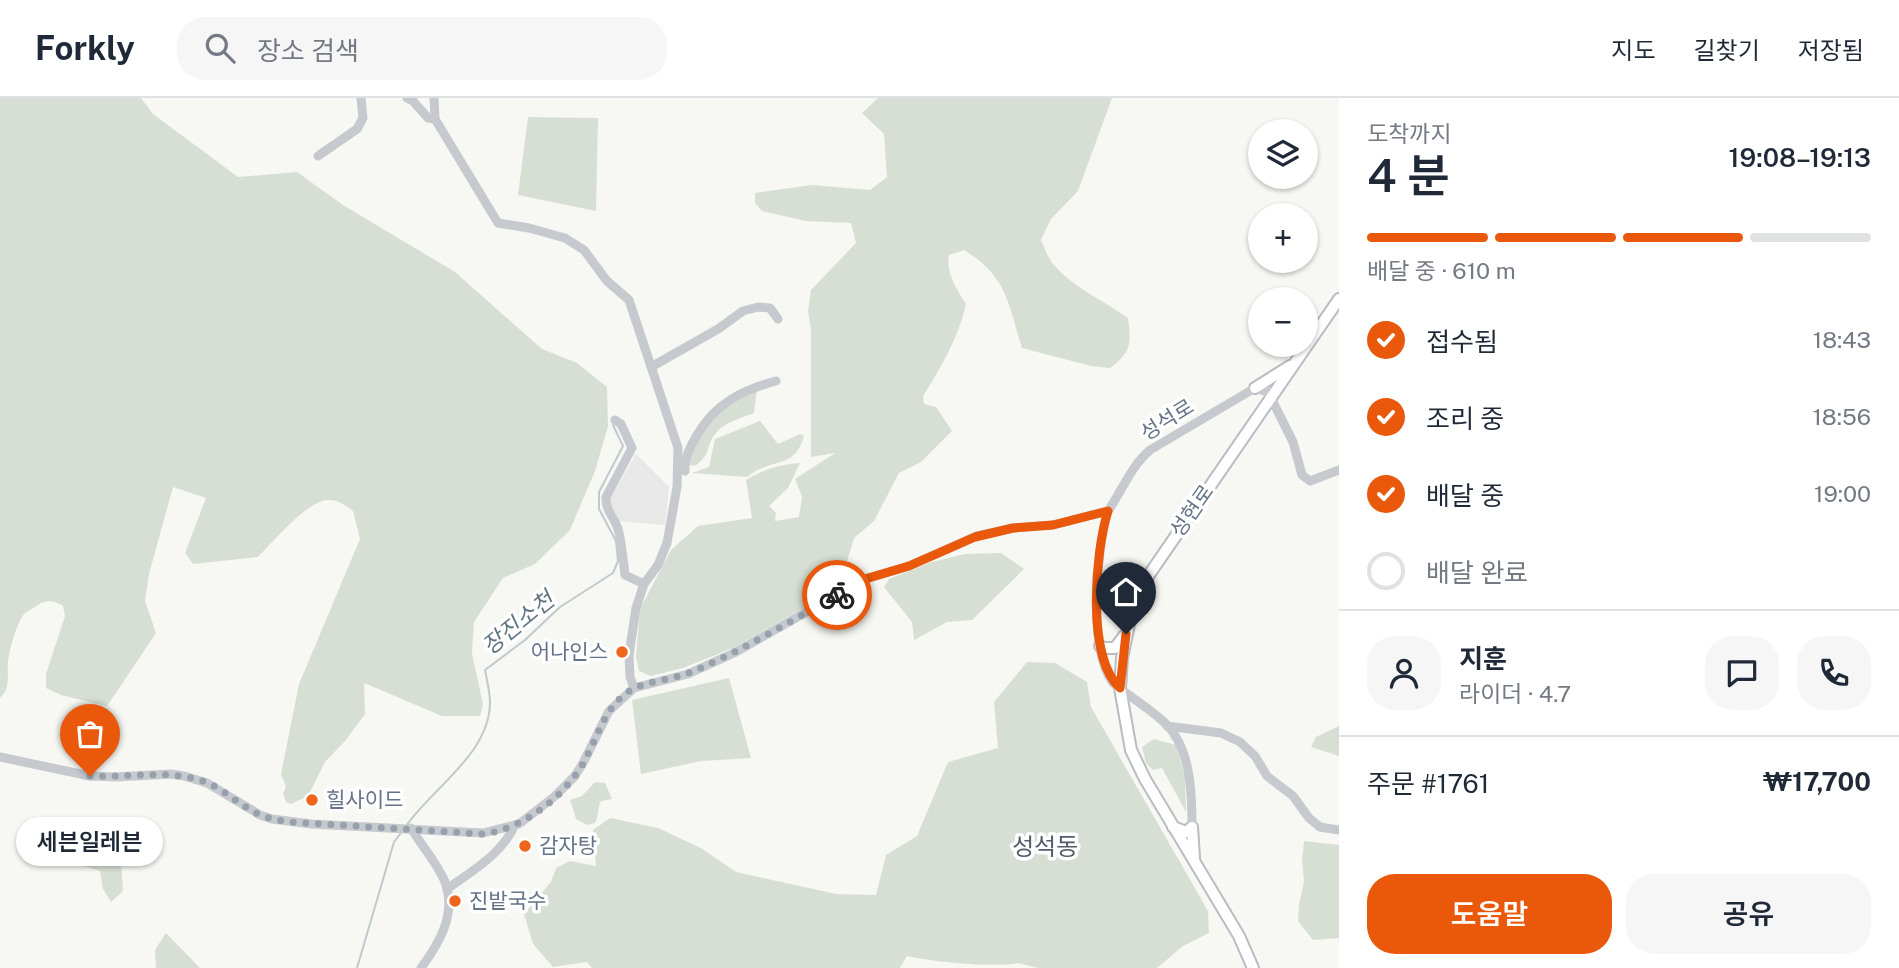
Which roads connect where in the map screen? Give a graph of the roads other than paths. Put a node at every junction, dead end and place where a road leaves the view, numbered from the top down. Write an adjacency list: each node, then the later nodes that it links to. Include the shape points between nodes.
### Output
1 (361, 98): 5 (street, via 363,118 357,129)
2 (407, 98): 4 (street)
3 (434, 98): 4 (street)
4 (435, 119): 9 (street, via 498,223 565,238 584,250 607,281 629,300)
5 (318, 156)
6 (1339, 299): 8 (main road, 성현로)
7 (778, 319): 9 (street, via 770,308 743,311)
8 (1296, 363): 11 (main road); 12 (main road, 성현로)
9 (651, 367): 17 (street, via 678,448 677,486 667,543)
10 (776, 381): 15 (street, via 751,388 715,410 689,448)
11 (1255, 388): 12 (street, via 1267,391); 16 (street, 성석로, via 1139,458)
12 (1271, 398): 14 (street, via 1293,442 1302,475 1310,481); 18 (main road, 성현로, via 1159,557 1133,605)
13 (615, 420): 17 (street, via 632,448 606,506 617,525 625,575)
14 (1339, 470)
15 (685, 471)
16 (1108, 511): 19 (street, via 1098,554); 20 (street, via 975,537 909,566 865,579 688,674)
17 (644, 584): 20 (street, via 629,655)
18 (1126, 634): 19 (main road, via 1115,648); 21 (main road, 성현로)
19 (1100, 646): 21 (street, via 1110,679)
20 (634, 688): 24 (street, via 609,711 575,776)
21 (1120, 688): 22 (street); 25 (main road, 성현로, via 1131,750)
22 (1167, 726): 26 (street, via 1183,754); 28 (street, via 1221,733 1240,742 1309,818 1320,827)
23 (0, 757): 27 (street, via 90,776 184,776 207,783 272,819)
24 (515, 825): 27 (street, via 483,834); 30 (street, via 510,837 486,861)
25 (1172, 826): 26 (main road, via 1186,832); 29 (main road, 성현로)
26 (1192, 827): 29 (main road)
27 (410, 828): 30 (street)
28 (1339, 830)
29 (1195, 864): 32 (main road, 성현로)
30 (447, 889): 31 (street, via 443,932)
31 (421, 968)
32 (1253, 968)

